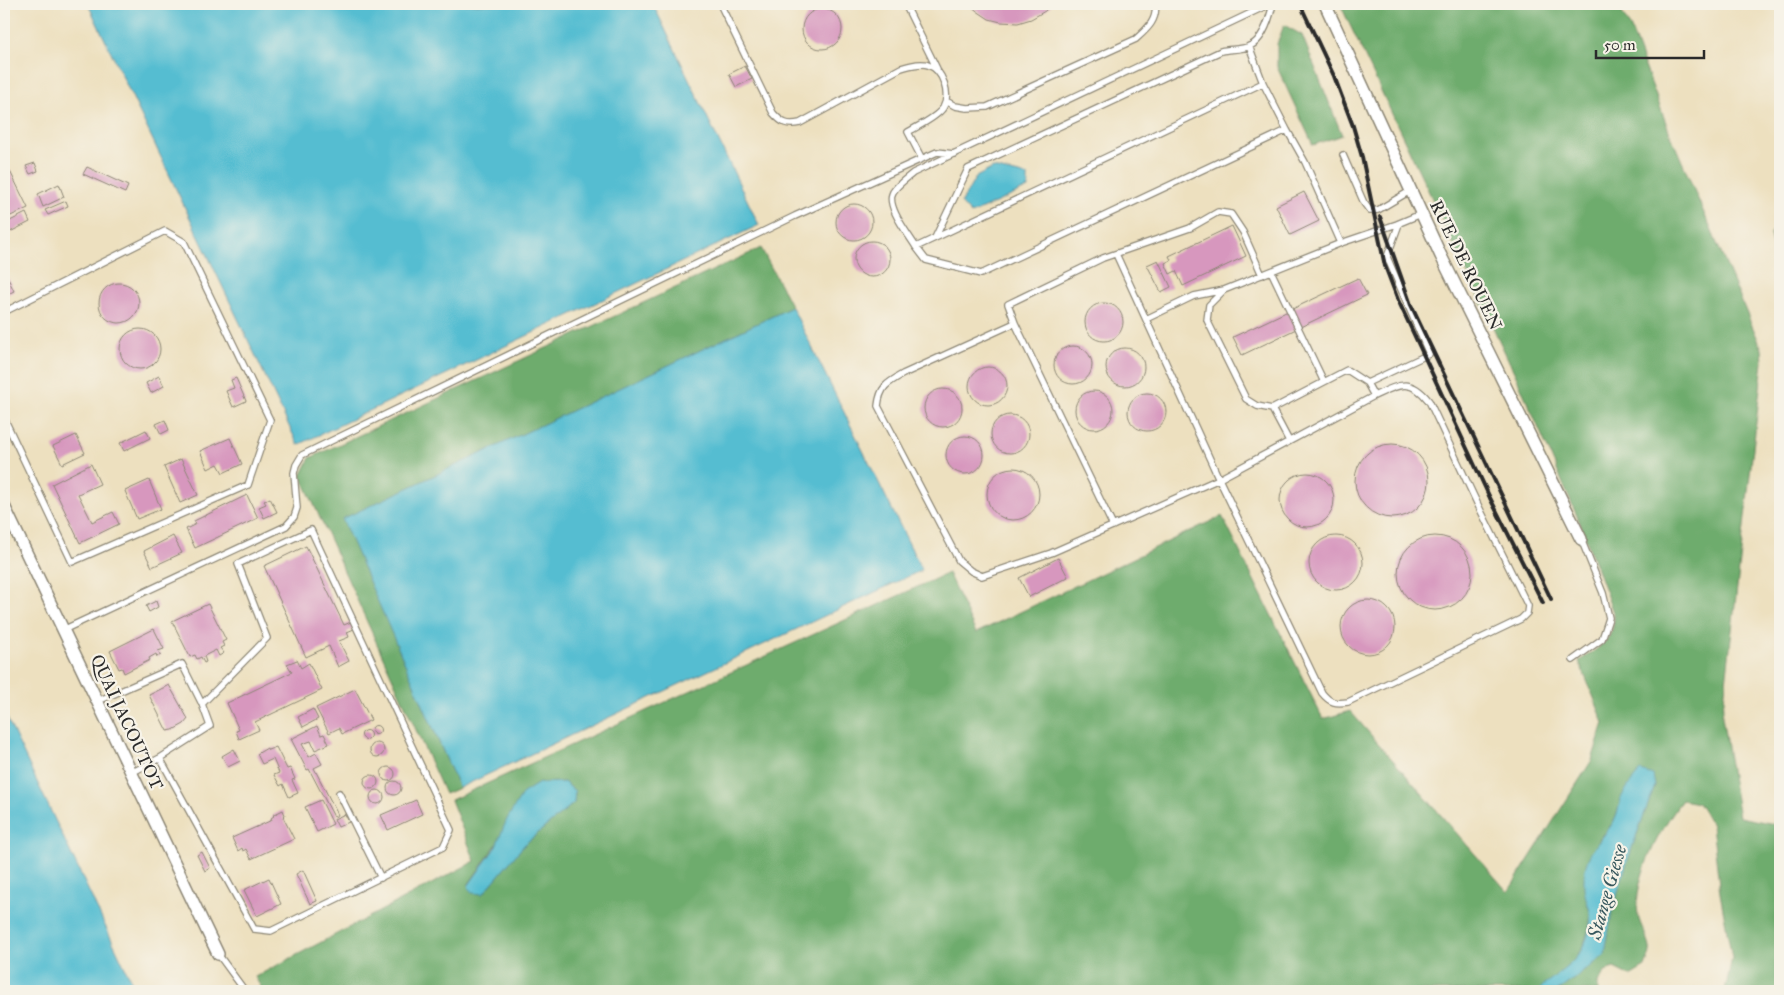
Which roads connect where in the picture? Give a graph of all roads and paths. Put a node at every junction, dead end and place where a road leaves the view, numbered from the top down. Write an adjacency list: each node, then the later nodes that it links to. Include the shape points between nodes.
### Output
1 (720, 4): 7 (lane, via 773,113 784,124 800,123 901,68 927,64)
2 (905, 4): 7 (lane)
3 (1155, 4): 9 (lane, via 1154,19 1136,39 1018,94 976,109 955,106)
4 (1271, 4): 6 (lane, via 1271,13 1261,34); 11 (lane)
5 (1324, 4): 14 (street, RUE DE ROUEN)
6 (1249, 46): 8 (lane); 17 (lane, via 1221,51 968,169)
7 (938, 71): 9 (lane, via 947,93)
8 (1264, 83): 10 (lane); 17 (lane)
9 (946, 101): 13 (lane, via 936,114 908,132)
10 (1286, 130): 18 (lane, via 1305,162); 19 (lane, via 981,274 926,260)
11 (954, 154): 13 (lane, via 938,152); 19 (lane, via 913,173 893,192 890,200 894,211)
12 (1343, 155): 14 (lane, via 1370,210 1378,210)
13 (922, 159): 37 (lane, via 795,216 302,456 294,473 297,508 286,526)
14 (1410, 191): 15 (street, RUE DE ROUEN)
15 (1421, 214): 16 (lane); 36 (street, RUE DE ROUEN)
16 (1399, 224): 18 (lane); 28 (lane, via 1386,257 1429,354)
17 (935, 238): 19 (lane)
18 (1341, 243): 21 (lane)
19 (916, 247)
20 (1116, 254): 22 (lane, via 1190,228 1218,212 1231,214 1243,232); 25 (lane); 26 (lane, via 1008,304)
21 (1271, 271): 22 (lane); 27 (lane)
22 (1262, 275): 23 (lane)
23 (1224, 290): 25 (lane, via 1194,296); 30 (lane, via 1208,305 1207,320 1246,399 1257,406)
24 (4, 312): 31 (lane, via 165,231 184,242 270,420 248,486 72,562)
25 (1146, 319): 33 (lane)
26 (1016, 323): 35 (lane); 35 (lane, via 887,383 879,395 878,406 959,561 970,571 982,576 1051,554)
27 (1324, 382): 28 (lane, via 1347,370); 30 (lane)
28 (1368, 383): 29 (lane)
29 (1374, 396): 32 (lane); 33 (lane, via 1395,386 1410,386 1420,390 1429,401 1524,595 1528,606 1521,619 1348,702 1337,704 1328,701)
30 (1272, 409): 32 (lane)
31 (4, 418)
32 (1289, 441): 33 (lane)
33 (1219, 478): 35 (lane)
34 (4, 506): 37 (street, QUAI JACOUTOT)
35 (1113, 526)
36 (1581, 540): 38 (lane, via 1603,593 1609,618 1602,639)
37 (63, 630): 39 (street, QUAI JACOUTOT)
38 (1573, 660)
39 (98, 701): 40 (lane, via 182,664); 42 (street, QUAI JACOUTOT)
40 (202, 704): 41 (lane, via 210,726); 44 (lane, via 267,638 238,564 311,530 451,830 444,847)
41 (160, 758): 42 (lane); 44 (lane, via 254,929 271,931)
42 (131, 773): 45 (street, QUAI JACOUTOT)
43 (338, 793): 44 (lane)
44 (381, 878)
45 (218, 954): 46 (lane)
46 (244, 991)

